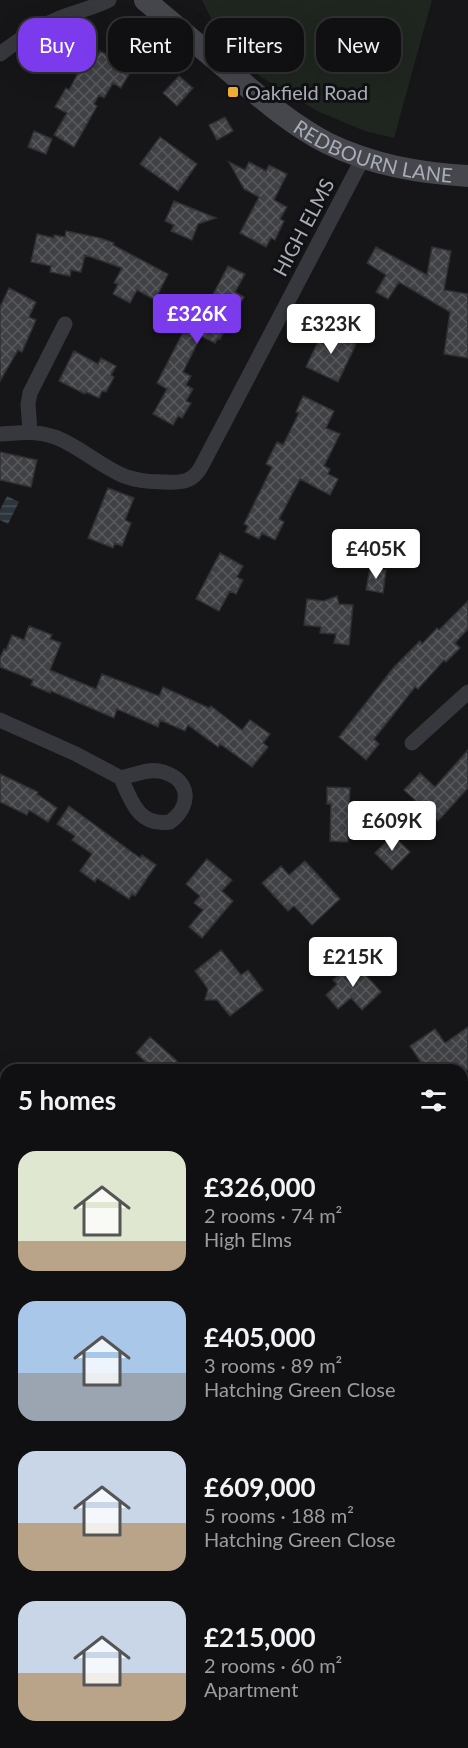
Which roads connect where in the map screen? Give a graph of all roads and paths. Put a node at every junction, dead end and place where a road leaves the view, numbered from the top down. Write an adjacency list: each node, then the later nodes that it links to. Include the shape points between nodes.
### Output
1 (109, 0): 3 (street, via 27,33)
2 (145, 0): 4 (main road, REDBOURN LANE, via 288,118 326,142)
3 (0, 54)
4 (363, 158): 5 (main road, REDBOURN LANE, via 396,168); 7 (street, HIGH ELMS, via 198,474 174,482 138,480 123,476 56,437)
5 (468, 176)
6 (65, 324): 7 (street, via 30,393)
7 (30, 431): 8 (street, HIGH ELMS)
8 (0, 434)
9 (468, 692): 11 (street)
10 (0, 720): 12 (street)
11 (412, 743)
12 (121, 778)

